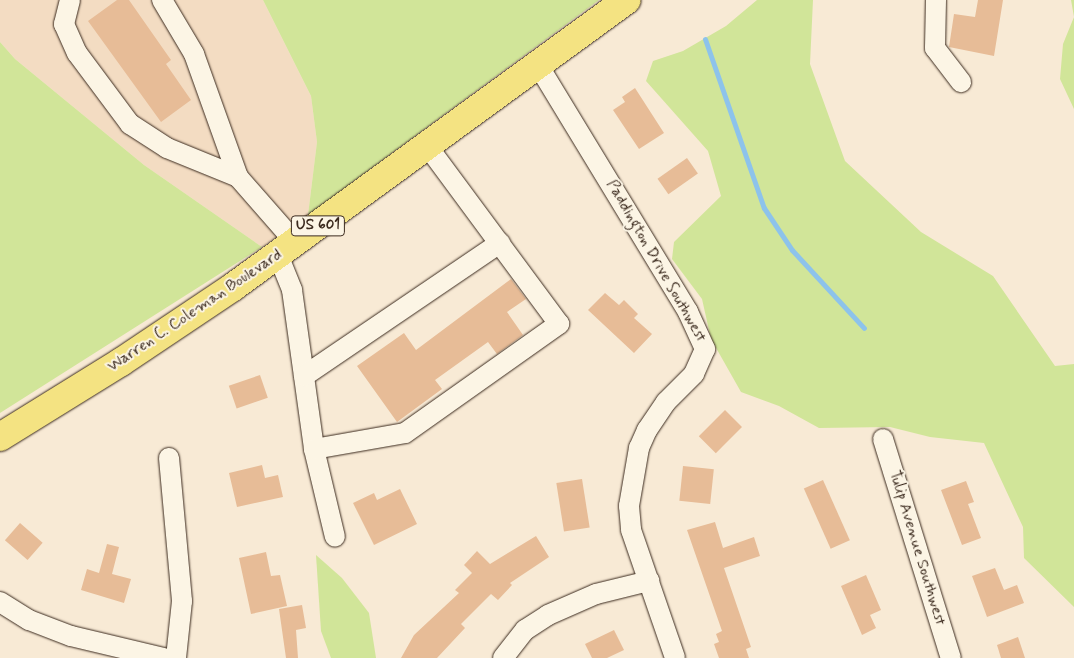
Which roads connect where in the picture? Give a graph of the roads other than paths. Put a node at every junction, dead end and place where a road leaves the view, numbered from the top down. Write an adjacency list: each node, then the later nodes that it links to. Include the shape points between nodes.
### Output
1 (70, 0): 8 (street, via 64,24 77,52 130,124 167,148)
2 (162, 0): 8 (street, via 194,54)
3 (626, 0): 5 (highway, Warren C. Coleman Boulevard / US 601)
4 (936, 0): 6 (street, via 935,48)
5 (538, 65): 7 (highway, Warren C. Coleman Boulevard / US 601); 17 (street, Paddington Drive Southwest, via 683,303 705,349 694,374 666,402 639,448 629,506 631,530)
6 (961, 82)
7 (428, 147): 9 (street); 10 (highway, Warren C. Coleman Boulevard / US 601)
8 (238, 177): 10 (street)
9 (500, 243): 11 (street); 14 (street, via 559,322 558,326 405,433)
10 (286, 249): 11 (street); 12 (highway, Warren C. Coleman Boulevard / US 601, via 121,362)
11 (304, 376): 14 (street)
12 (0, 437)
13 (883, 439): 23 (street, Tulip Avenue Southwest)
14 (314, 449): 16 (street)
15 (169, 458): 20 (street, via 182,601)
16 (335, 537)
17 (649, 580): 21 (street, via 596,594 548,615 525,630); 22 (street, Paddington Drive Southwest)
18 (0, 602): 19 (street, via 29,620 71,636)
19 (163, 658)
20 (176, 658)
21 (503, 658)
22 (675, 658)
23 (951, 658)

